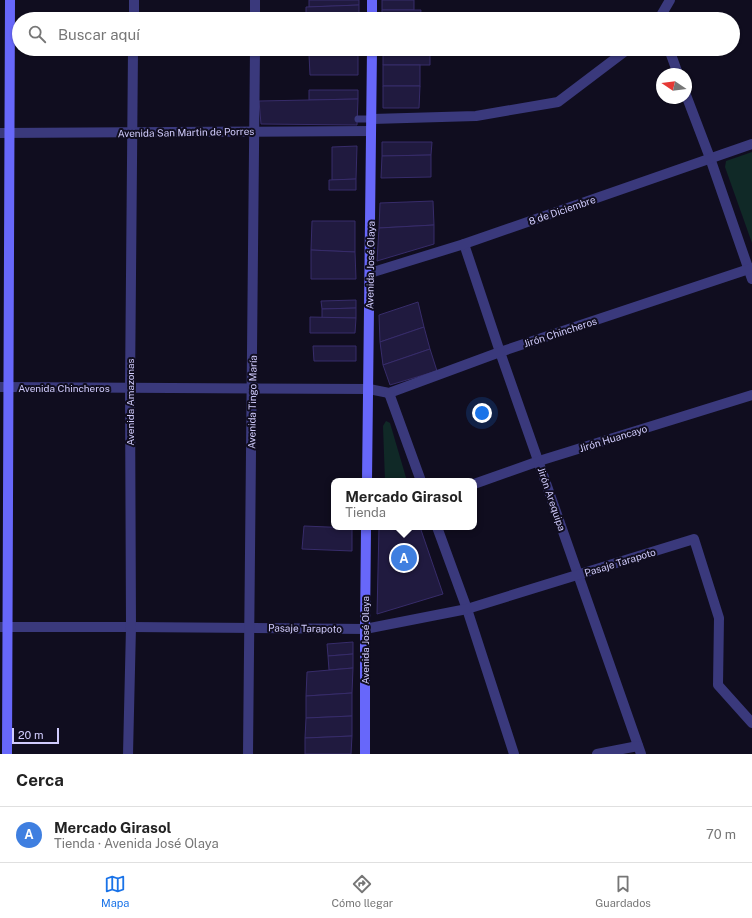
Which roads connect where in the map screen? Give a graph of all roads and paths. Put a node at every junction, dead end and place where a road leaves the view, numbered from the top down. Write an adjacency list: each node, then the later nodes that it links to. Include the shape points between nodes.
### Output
1 (10, 0): 21 (street)
2 (134, 0): 6 (street)
3 (256, 0): 7 (street)
4 (372, 0): 8 (street)
5 (670, 0): 9 (street)
6 (134, 12)
7 (255, 12)
8 (372, 12)
9 (663, 12)
10 (134, 56): 22 (street, Avenida Amazonas)
11 (255, 56): 19 (street, Avenida Tingo María)
12 (372, 56): 18 (street, Avenida José Olaya)
13 (619, 56): 18 (street, via 558,102 476,116)
14 (672, 56): 15 (street)
15 (676, 68)
16 (689, 104): 24 (street)
17 (358, 119): 18 (lane)
18 (372, 119): 20 (street, Avenida José Olaya)
19 (255, 131): 20 (street, Avenida San Martin de Porres, via 272,128 356,128); 22 (street, Avenida San Martin de Porres); 32 (street, Avenida Tingo María)
20 (371, 131): 27 (street, Avenida José Olaya)
21 (5, 133): 22 (street, Avenida San Martin de Porres); 30 (street)
22 (133, 133): 31 (street, Avenida Amazonas)
23 (752, 144): 24 (street, 8 de Diciembre)
24 (710, 158): 25 (street, 8 de Diciembre); 26 (street)
25 (464, 244): 27 (street, 8 de Diciembre); 29 (street, Jirón Arequipa)
26 (751, 268): 28 (street); 29 (street, Jirón Chincheros)
27 (370, 274): 33 (street, Avenida José Olaya)
28 (752, 279)
29 (500, 352): 34 (street, Jirón Chincheros); 36 (street, Jirón Arequipa)
30 (4, 387): 31 (street, Avenida Chincheros); 44 (street)
31 (130, 388): 32 (street, Avenida Chincheros); 45 (street, Avenida Amazonas)
32 (252, 389): 33 (street, Avenida Chincheros); 46 (street, Avenida Tingo María)
33 (369, 389): 34 (street); 37 (street, Avenida José Olaya)
34 (389, 393): 38 (street)
35 (752, 395): 36 (street, Jirón Huancayo)
36 (538, 461): 39 (street, Jirón Huancayo); 42 (street, Jirón Arequipa)
37 (367, 478)
38 (420, 478)
39 (477, 483)
40 (366, 530): 47 (street, Avenida José Olaya)
41 (438, 530): 43 (street)
42 (578, 574): 43 (street, Pasaje Tarapoto); 48 (street, Pasaje Tarapoto, via 694,539 719,618 718,685); 49 (street, Jirón Arequipa)
43 (467, 608): 47 (street, Pasaje Tarapoto); 54 (street)
44 (4, 627): 45 (street, Pasaje Tarapoto); 50 (street)
45 (131, 627): 46 (street, Pasaje Tarapoto); 51 (street, Avenida Amazonas)
46 (249, 628): 47 (street, Pasaje Tarapoto); 52 (street, Avenida Tingo María)
47 (365, 629): 53 (street, Avenida José Olaya)
48 (752, 723)
49 (640, 750): 55 (street)
50 (7, 754)
51 (128, 754)
52 (248, 754)
53 (366, 754)
54 (514, 754)
55 (597, 754)

